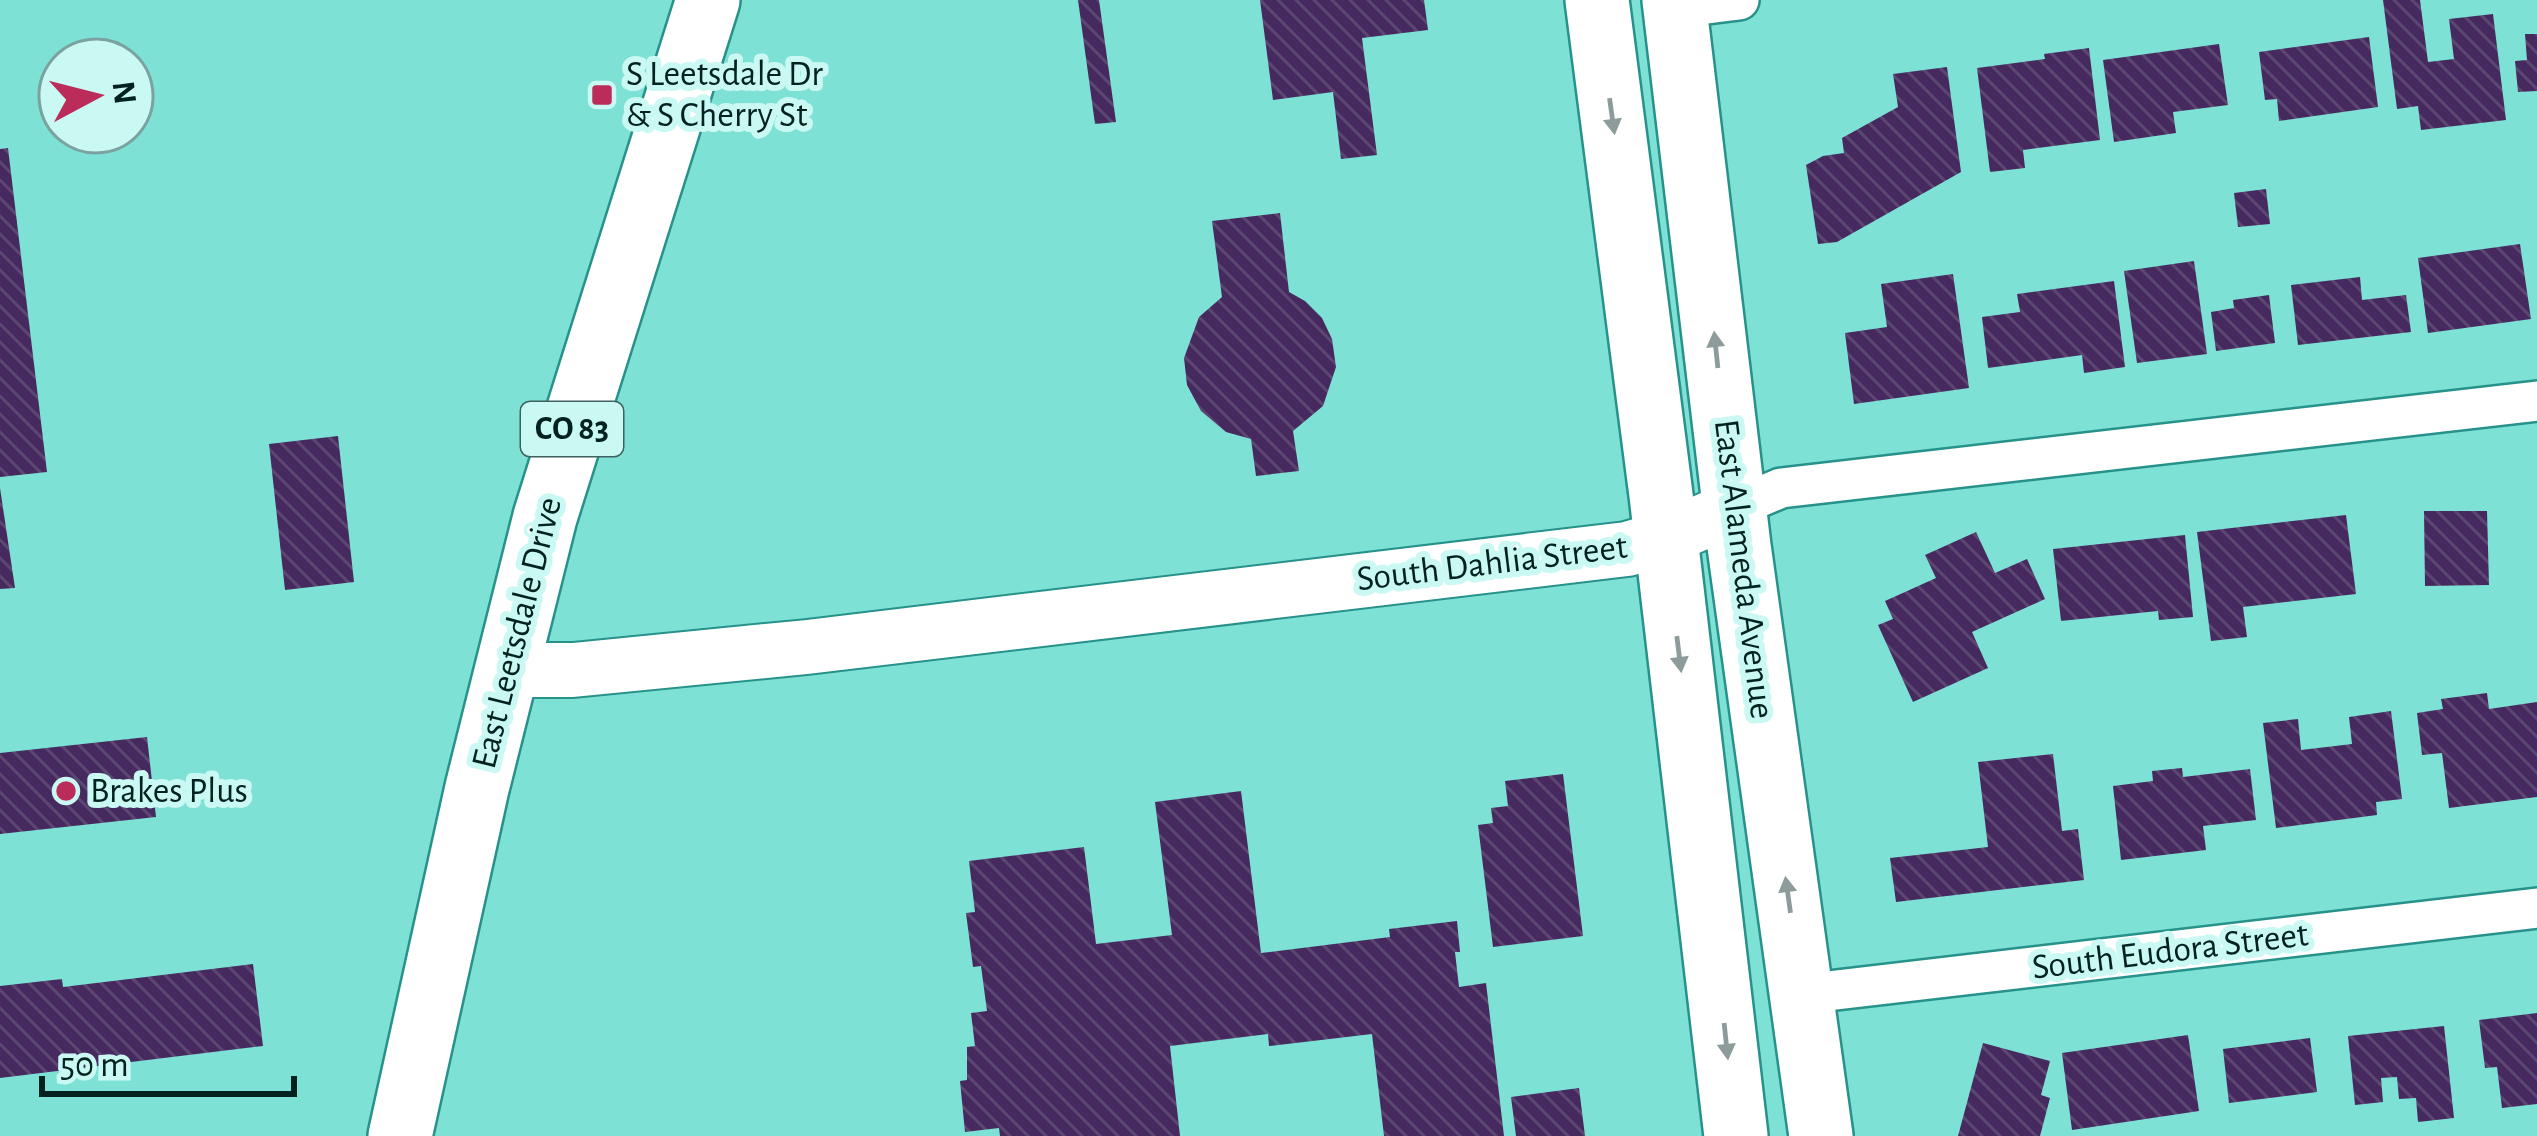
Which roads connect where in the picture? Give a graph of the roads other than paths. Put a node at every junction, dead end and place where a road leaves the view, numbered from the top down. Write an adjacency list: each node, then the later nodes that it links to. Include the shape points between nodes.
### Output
1 (708, 0): 8 (main road, East Leetsdale Drive / CO 83, via 545,517)
2 (1597, 0): 7 (main road, East Alameda Avenue, one-way to 7)
3 (1739, 0): 4 (street)
4 (1675, 4): 6 (main road, East Alameda Avenue, one-way to 4)
5 (2537, 401): 6 (street, South Dahlia Street, via 1780,488)
6 (1734, 508): 7 (street, South Dahlia Street); 10 (main road, East Alameda Avenue, one-way to 6)
7 (1666, 538): 8 (street, South Dahlia Street, via 1627,550 806,647); 12 (main road, East Alameda Avenue, one-way to 12)
8 (508, 670): 11 (main road, East Leetsdale Drive / CO 83)
9 (2537, 908): 10 (street, South Eudora Street)
10 (1802, 994): 13 (main road, East Alameda Avenue)
11 (400, 1136)
12 (1736, 1136)
13 (1821, 1136)

